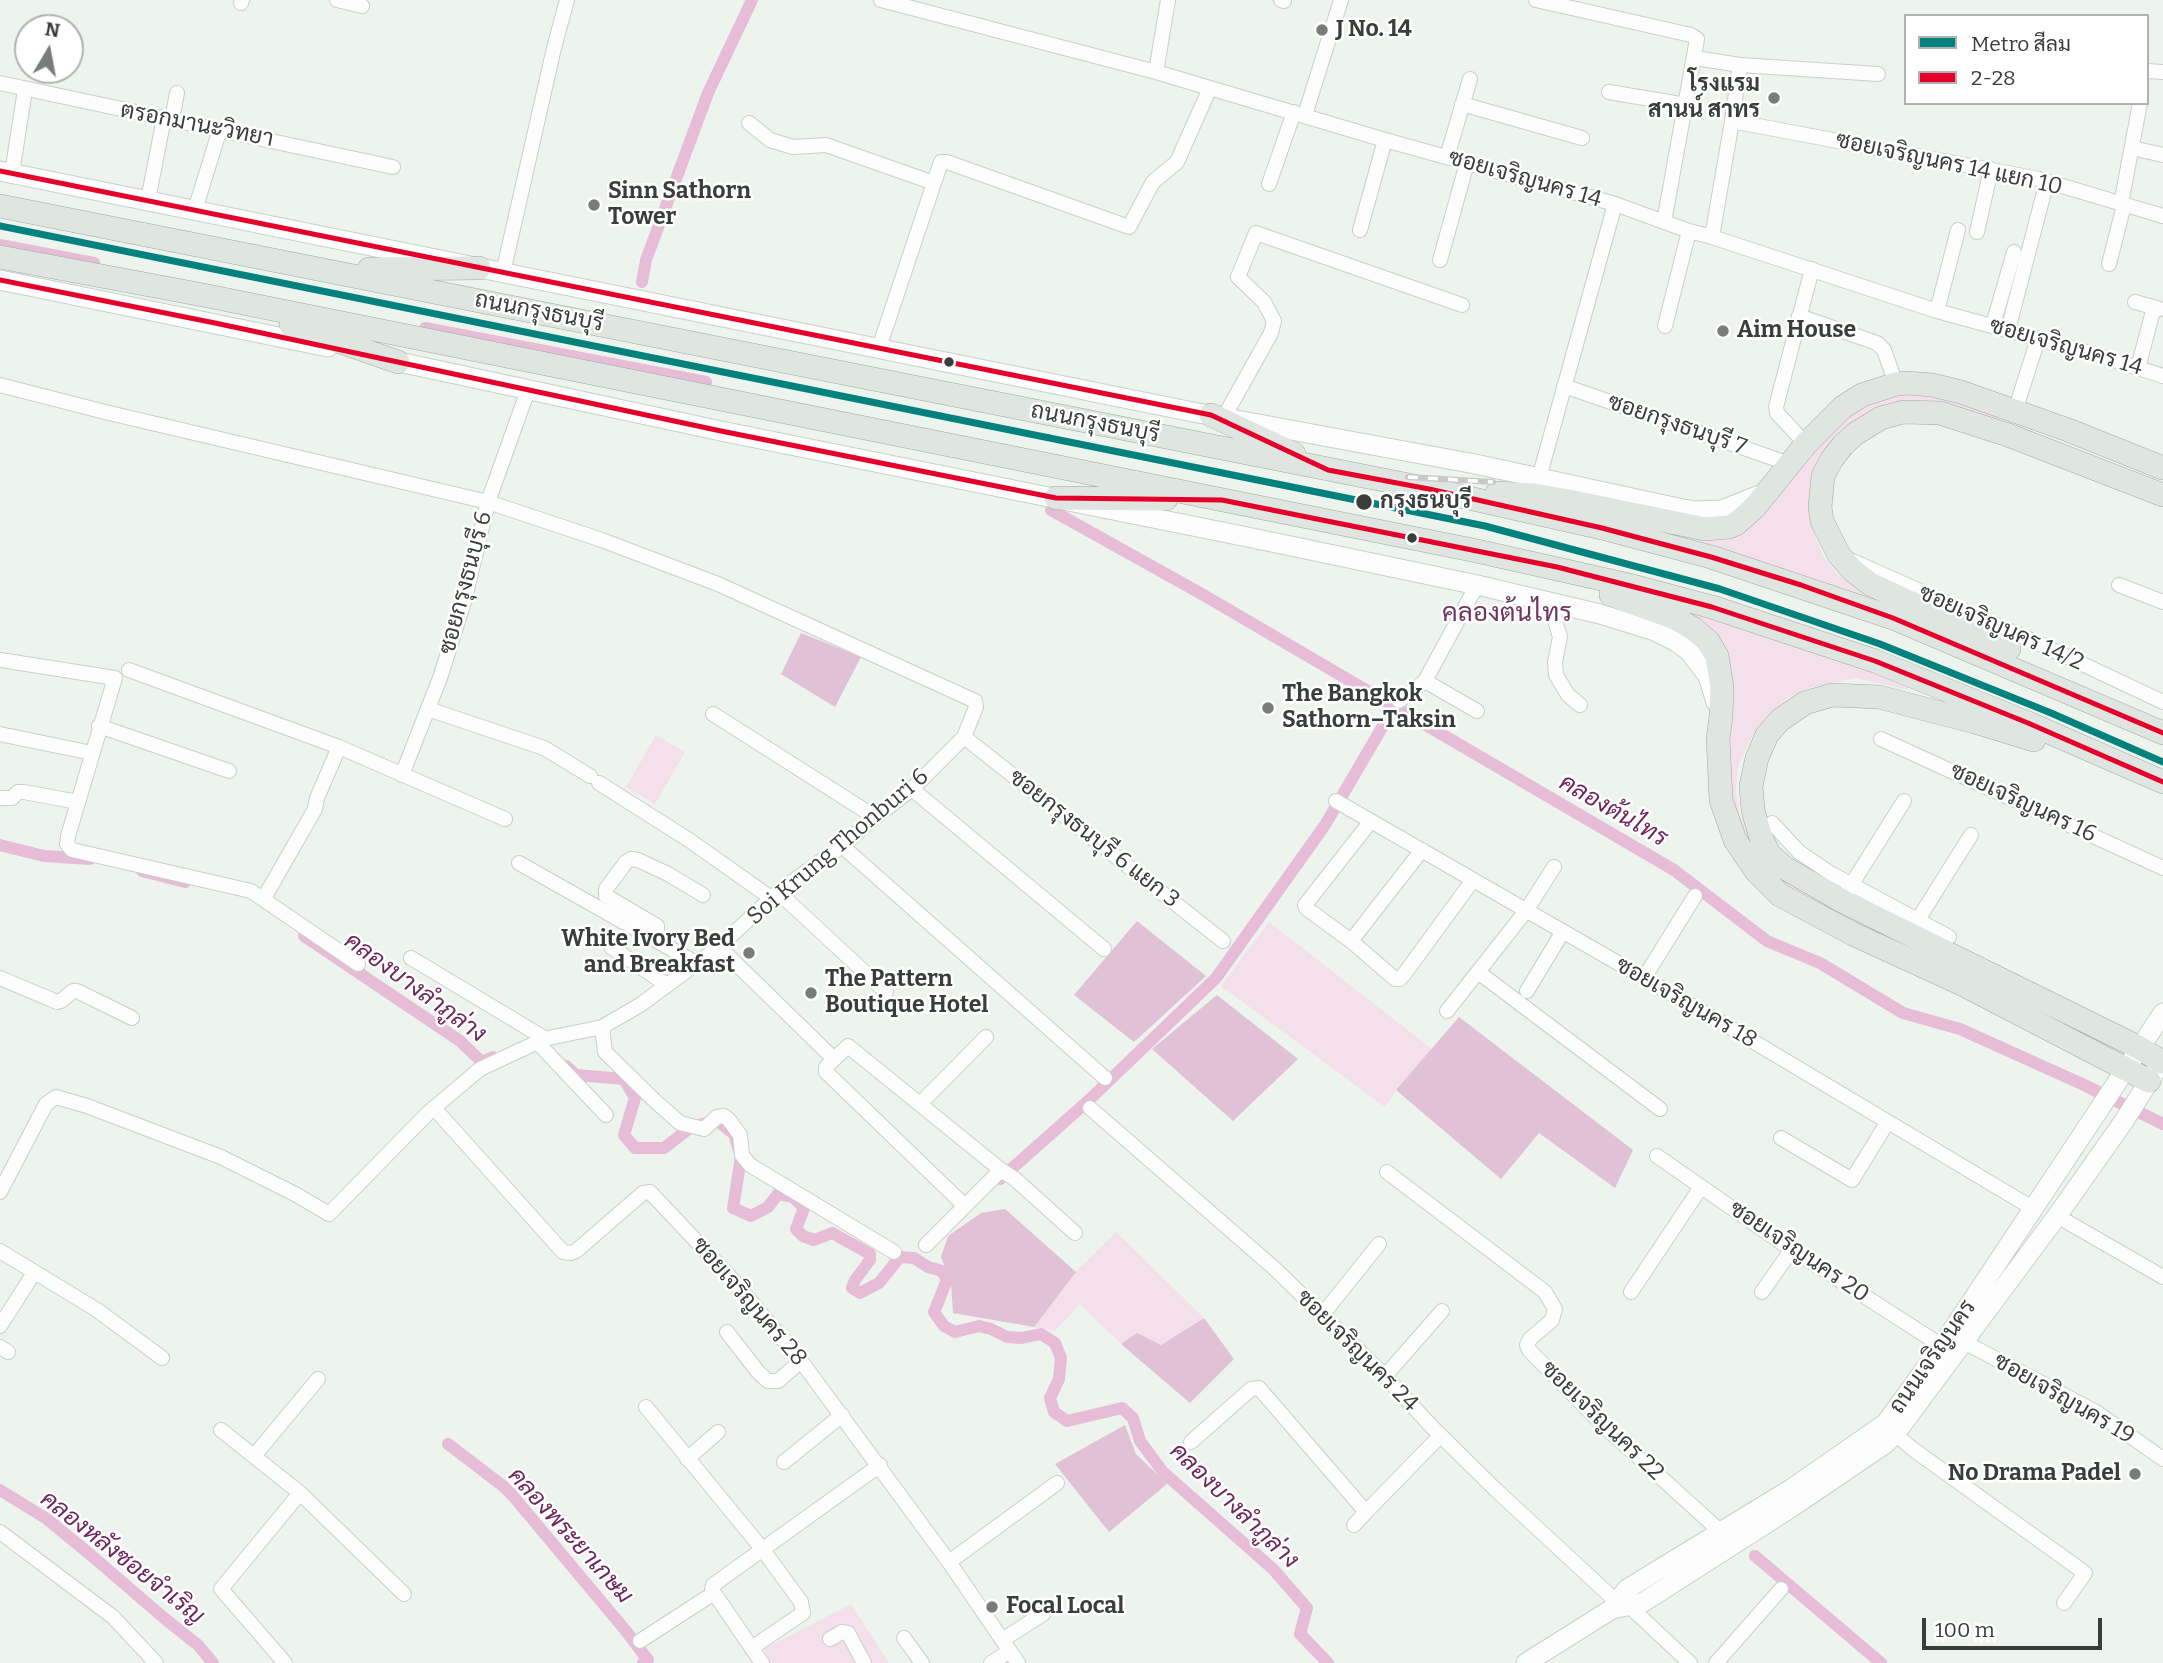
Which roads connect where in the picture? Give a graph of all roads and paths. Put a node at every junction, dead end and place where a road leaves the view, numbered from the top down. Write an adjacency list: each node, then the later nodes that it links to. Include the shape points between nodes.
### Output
1 (337, 0): 8 (street)
2 (567, 0): 60 (street)
3 (881, 0): 7 (street, ซอยเจริญนคร 14)
4 (1168, 0): 11 (street)
5 (1341, 0): 22 (street)
6 (1536, 0): 9 (street, via 1691,35 1697,39)
7 (918, 5): 11 (street, ซอยเจริญนคร 14)
8 (362, 6)
9 (1695, 58): 10 (street); 20 (street)
10 (1740, 65): 12 (street); 24 (street)
11 (1156, 72): 15 (street, ซอยเจริญนคร 14)
12 (1878, 75)
13 (1469, 79): 19 (street)
14 (0, 83): 16 (street, ตรอกมานะวิทยา)
15 (1210, 88): 22 (street, ซอยเจริญนคร 14); 37 (street, via 1177,162 1153,182 1129,228 947,162 941,162)
16 (25, 90): 23 (street, ตรอกมานะวิทยา); 35 (street)
17 (1609, 92): 20 (street)
18 (172, 97): 23 (street)
19 (1462, 104): 27 (street); 31 (street)
20 (1686, 105): 46 (street)
21 (2140, 105): 29 (street)
22 (1299, 114): 28 (street, ซอยเจริญนคร 14); 38 (street)
23 (168, 119): 26 (street, ตรอกมานะวิทยา); 40 (street)
24 (1732, 121): 34 (street, ซอยเจริญนคร 14 แยก 10); 52 (street)
25 (749, 123): 37 (street, via 770,140 793,147 826,145)
26 (220, 129): 33 (street, ตรอกมานะวิทยา); 44 (street)
27 (1581, 138)
28 (1385, 140): 31 (street, ซอยเจริญนคร 14); 48 (street)
29 (2132, 148): 30 (street); 42 (street)
30 (2163, 155)
31 (1447, 157): 32 (street, ซอยเจริญนคร 14)
32 (1467, 163): 41 (street, ซอยเจริญนคร 14); 55 (street)
33 (393, 167)
34 (1991, 169): 36 (street, ซอยเจริญนคร 14 แยก 10); 51 (street)
35 (6, 172): 40 (main road, ถนนกรุงธนบุรี)
36 (2047, 181): 42 (street, ซอยเจริญนคร 14 แยก 10); 70 (street)
37 (934, 183): 72 (street)
38 (1269, 184)
39 (0, 193): 47 (main road)
40 (148, 200): 44 (main road, ถนนกรุงธนบุรี)
41 (1615, 204): 46 (street, ซอยเจริญนคร 14); 78 (street)
42 (2122, 205): 45 (street, ซอยเจริญนคร 14 แยก 10); 56 (street)
43 (0, 206): 47 (main road, ถนนกรุงธนบุรี)
44 (195, 210): 57 (main road, ถนนกรุงธนบุรี)
45 (2163, 216)
46 (1664, 222): 50 (street, ซอยเจริญนคร 14)
47 (102, 226): 59 (main road, ถนนกรุงธนบุรี)
48 (1360, 230)
49 (1958, 230): 66 (street)
50 (1689, 231): 52 (street, ซอยเจริญนคร 14); 69 (street)
51 (1977, 232)
52 (1712, 237): 58 (street, ซอยเจริญนคร 14)
53 (2014, 252): 68 (street)
54 (0, 257): 62 (main road)
55 (1440, 260)
56 (2109, 264)
57 (479, 268): 59 (main road); 60 (main road, ถนนกรุงธนบุรี)
58 (1812, 269): 66 (street, ซอยเจริญนคร 14); 67 (street)
59 (324, 270): 86 (main road, ถนนกรุงธนบุรี)
60 (503, 273): 72 (main road, ถนนกรุงธนบุรี)
61 (0, 280): 73 (main road)
62 (203, 295): 73 (main road); 92 (main road)
63 (2134, 302): 65 (street)
64 (1462, 306): 81 (street, via 1257,232 1238,278 1264,302 1274,321 1271,333)
65 (2158, 308): 74 (street)
66 (1937, 311): 68 (street, ซอยเจริญนคร 14)
67 (1800, 316): 77 (street, via 1877,343); 83 (street, via 1776,410)
68 (1993, 325): 70 (street, ซอยเจริญนคร 14)
69 (1665, 326)
70 (2008, 330): 71 (street, ซอยเจริญนคร 14)
71 (2038, 339): 74 (street, ซอยเจริญนคร 14); 80 (street)
72 (879, 348): 81 (main road, ถนนกรุงธนบุรี)
73 (398, 362): 79 (main road)
74 (2138, 368): 75 (street, ซอยเจริญนคร 14)
75 (2163, 376)
76 (0, 384): 93 (street)
77 (1896, 384): 80 (main road, via 1932,384); 83 (main road, via 1843,407)
78 (1564, 386): 84 (street, ซอยกรุงธนบุรี 7); 87 (street)
79 (528, 390): 91 (main road); 93 (street, ซอยกรุงธนบุรี 6)
80 (2015, 411): 82 (main road); 85 (main road)
81 (1218, 416): 86 (main road); 87 (main road, ถนนกรุงธนบุรี)
82 (2008, 435): 90 (main road); 95 (main road, via 1922,411 1881,418 1855,434 1832,459 1821,491 1822,521)
83 (1805, 444): 84 (main road)
84 (1790, 464): 89 (main road)
85 (2163, 468)
86 (1328, 470): 88 (main road, ถนนกรุงธนบุรี)
87 (1539, 478): 89 (main road, ถนนกรุงธนบุรี, via 1695,511 1723,510)
88 (1429, 489): 89 (main road, via 1534,495 1716,529 1736,524); 111 (main road, ถนนกรุงธนบุรี, via 1711,556 1893,618)
89 (1768, 491)
90 (2163, 495)
91 (1056, 498): 92 (main road); 96 (main road)
92 (1222, 500): 94 (main road)
93 (488, 502): 106 (street, ซอยกรุงธนบุรี 6, via 464,602); 113 (street, Soi Krung Thonburi 6, via 718,584 975,701 975,714)
94 (1292, 515): 114 (main road, via 1628,600 1675,618 1708,641 1717,656 1722,703); 120 (main road, via 1477,551 1712,607 1875,661)
95 (1839, 555): 104 (street, ซอยเจริญนคร 14/2); 109 (main road, via 1870,584)
96 (1477, 585): 99 (main road); 102 (street)
97 (2119, 585): 98 (street)
98 (2163, 602)
99 (1556, 604): 105 (street, via 1553,617 1560,637 1556,675); 114 (main road, via 1655,631 1689,651 1713,687)
100 (0, 660): 110 (street, via 115,678)
101 (129, 670): 116 (street)
102 (1425, 681): 103 (street); 107 (street)
103 (1399, 701)
104 (2163, 702)
105 (1580, 705)
106 (428, 709): 119 (street, ซอยกรุงธนบุรี 6); 139 (street, via 544,748)
107 (1477, 710)
108 (713, 714): 126 (street)
109 (2163, 722)
110 (99, 726): 117 (street); 118 (street)
111 (2163, 733)
112 (0, 734): 117 (street)
113 (964, 737): 121 (street, Soi Krung Thonburi 6); 147 (street, ซอยกรุงธนบุรี 6 แยก 3)
114 (1718, 739): 152 (main road, via 1721,800 1735,840 1756,871 1780,895)
115 (1881, 739): 135 (street, ซอยเจริญนคร 16)
116 (339, 747): 119 (street); 141 (street, via 315,809)
117 (92, 753): 125 (street)
118 (229, 771)
119 (402, 775): 127 (street)
120 (2162, 782): 137 (main road, via 1904,702 1853,694 1805,703 1767,735 1751,786 1753,810 1769,854 1785,868)
121 (912, 789): 126 (street, Soi Krung Thonburi 6); 151 (street)
122 (0, 798): 125 (street, via 24,792)
123 (1336, 801): 128 (street, ซอยเจริญนคร 18)
124 (1904, 801): 137 (street)
125 (78, 802): 141 (street, via 67,844 72,850 241,888)
126 (875, 817): 131 (street, Soi Krung Thonburi 6)
127 (505, 819)
128 (1371, 821): 132 (street, ซอยเจริญนคร 18); 148 (street, via 1305,905)
129 (1772, 823): 137 (street)
130 (1970, 835): 143 (street)
131 (842, 846): 139 (street, Soi Krung Thonburi 6); 172 (street)
132 (1422, 850): 136 (street, ซอยเจริญนคร 18); 148 (street)
133 (519, 863): 146 (street)
134 (1554, 867): 142 (street)
135 (2163, 868)
136 (1473, 880): 142 (street, ซอยเจริญนคร 18); 148 (street, via 1400,979)
137 (1847, 892): 143 (main road)
138 (703, 895): 146 (street, via 638,860 626,862 606,889 606,896 657,926)
139 (775, 895): 150 (street, Soi Krung Thonburi 6); 161 (street)
140 (1695, 896): 158 (street)
141 (264, 898): 155 (street)
142 (1526, 911): 144 (street, ซอยเจริญนคร 18); 156 (street)
143 (1914, 930): 145 (street); 152 (main road); 168 (main road)
144 (1562, 933): 158 (street, ซอยเจริญนคร 18); 160 (street)
145 (1950, 937)
146 (657, 941): 154 (street)
147 (1223, 941)
148 (1351, 941)
149 (611, 947): 159 (street)
150 (719, 947): 154 (street, Soi Krung Thonburi 6); 169 (street)
151 (1104, 949)
152 (1903, 957): 170 (main road)
153 (411, 958): 167 (street)
154 (696, 963): 159 (street, Soi Krung Thonburi 6)
155 (358, 964)
156 (1478, 972): 162 (street); 176 (street)
157 (0, 978): 164 (street, via 57,1002 77,991)
158 (1644, 978): 178 (street, ซอยเจริญนคร 18)
159 (667, 985): 165 (street, Soi Krung Thonburi 6)
160 (1527, 991)
161 (886, 992)
162 (1447, 1011)
163 (2163, 1013): 168 (main road, ถนนเจริญนคร)
164 (132, 1017)
165 (602, 1027): 167 (street, Soi Krung Thonburi 6); 193 (street, via 605,1052 680,1123 704,1129 724,1116 740,1135 742,1155 750,1165)
166 (986, 1037): 173 (street)
167 (541, 1040): 174 (street, Soi Krung Thonburi 6, via 480,1069); 177 (street)
168 (2140, 1048): 170 (main road, ถนนเจริญนคร); 171 (main road)
169 (834, 1059): 173 (street, via 849,1046); 185 (street, via 826,1072)
170 (2125, 1069): 171 (main road); 186 (main road, ถนนเจริญนคร)
171 (2158, 1071): 187 (main road, ถนนเจริญนคร)
172 (1105, 1078)
173 (921, 1103): 181 (street)
174 (433, 1108): 184 (street, Soi Krung Thonburi 6, via 329,1214 221,1157 56,1097 46,1104); 205 (street, ซอยเจริญนคร 28, via 564,1252 576,1251 643,1193 650,1192)
175 (1090, 1108): 199 (street, ซอยเจริญนคร 24)
176 (1660, 1108)
177 (606, 1115)
178 (1887, 1123): 179 (street, via 1852,1180); 186 (street, ซอยเจริญนคร 18)
179 (1781, 1138)
180 (1657, 1156): 183 (street, ซอยเจริญนคร 20)
181 (1001, 1170): 185 (street); 188 (street)
182 (1387, 1172): 225 (street, ซอยเจริญนคร 22, via 1545,1292 1555,1309 1552,1320 1527,1345 1530,1350 1602,1424)
183 (1701, 1186): 191 (street, ซอยเจริญนคร 20); 196 (street)
184 (0, 1192)
185 (965, 1206): 190 (street)
186 (2034, 1209): 203 (main road, ถนนเจริญนคร)
187 (2057, 1216): 195 (street); 202 (main road, ถนนเจริญนคร)
188 (1075, 1233)
189 (1380, 1244): 199 (street)
190 (926, 1245)
191 (1791, 1249): 197 (street); 203 (street, ซอยเจริญนคร 20)
192 (0, 1251): 194 (street)
193 (894, 1252)
194 (34, 1273): 200 (street); 204 (street, via 97,1310)
195 (2163, 1277)
196 (1631, 1292)
197 (1762, 1292)
198 (1442, 1311): 206 (street)
199 (1322, 1315): 206 (street, ซอยเจริญนคร 24)
200 (0, 1326)
201 (727, 1332): 205 (street, via 768,1381 778,1381)
202 (1964, 1342): 212 (main road, ถนนเจริญนคร); 217 (street, ซอยเจริญนคร 19, via 2095,1412)
203 (1942, 1346): 225 (main road, ถนนเจริญนคร, via 1886,1423)
204 (162, 1358)
205 (801, 1361): 209 (street, ซอยเจริญนคร 28)
206 (1385, 1376): 213 (street, ซอยเจริญนคร 24)
207 (318, 1379): 215 (street)
208 (646, 1407): 216 (street)
209 (842, 1415): 218 (street); 219 (street, ซอยเจริญนคร 28)
210 (221, 1430): 215 (street)
211 (718, 1432): 216 (street)
212 (1895, 1434): 231 (street, via 2085,1573); 232 (main road, ถนนเจริญนคร, via 1642,1603)
213 (1440, 1436): 222 (street); 232 (street, ซอยเจริญนคร 24)
214 (1191, 1442): 222 (street, via 1251,1389 1259,1388)
215 (254, 1456): 221 (street)
216 (687, 1459): 226 (street)
217 (2163, 1459)
218 (784, 1461)
219 (880, 1465): 226 (street); 227 (street, ซอยเจริญนคร 28)
220 (1057, 1483): 227 (street)
221 (300, 1493): 229 (street); 240 (street, via 221,1589)
222 (1366, 1512): 223 (street)
223 (1353, 1525)
224 (0, 1532): 239 (street, via 113,1617)
225 (1720, 1532): 232 (main road, ถนนเจริญนคร, via 1627,1589)
226 (763, 1550): 230 (street, via 713,1585); 237 (street, via 801,1602 803,1613)
227 (949, 1562): 238 (street, ซอยเจริญนคร 28)
228 (1781, 1589): 247 (street)
229 (404, 1594)
230 (715, 1594): 236 (street); 237 (street)
231 (2064, 1604)
232 (1619, 1606): 245 (main road, ถนนเจริญนคร); 246 (street, ซอยเจริญนคร 24)
233 (1043, 1614): 238 (street)
234 (904, 1638): 243 (street)
235 (830, 1639): 242 (street, via 848,1633)
236 (640, 1641)
237 (752, 1647): 241 (street)
238 (1010, 1651): 244 (street)
239 (156, 1663)
240 (285, 1663)
241 (762, 1663)
242 (864, 1663)
243 (922, 1663)
244 (991, 1663)
245 (1526, 1663)
246 (1690, 1663)
247 (1716, 1663)

